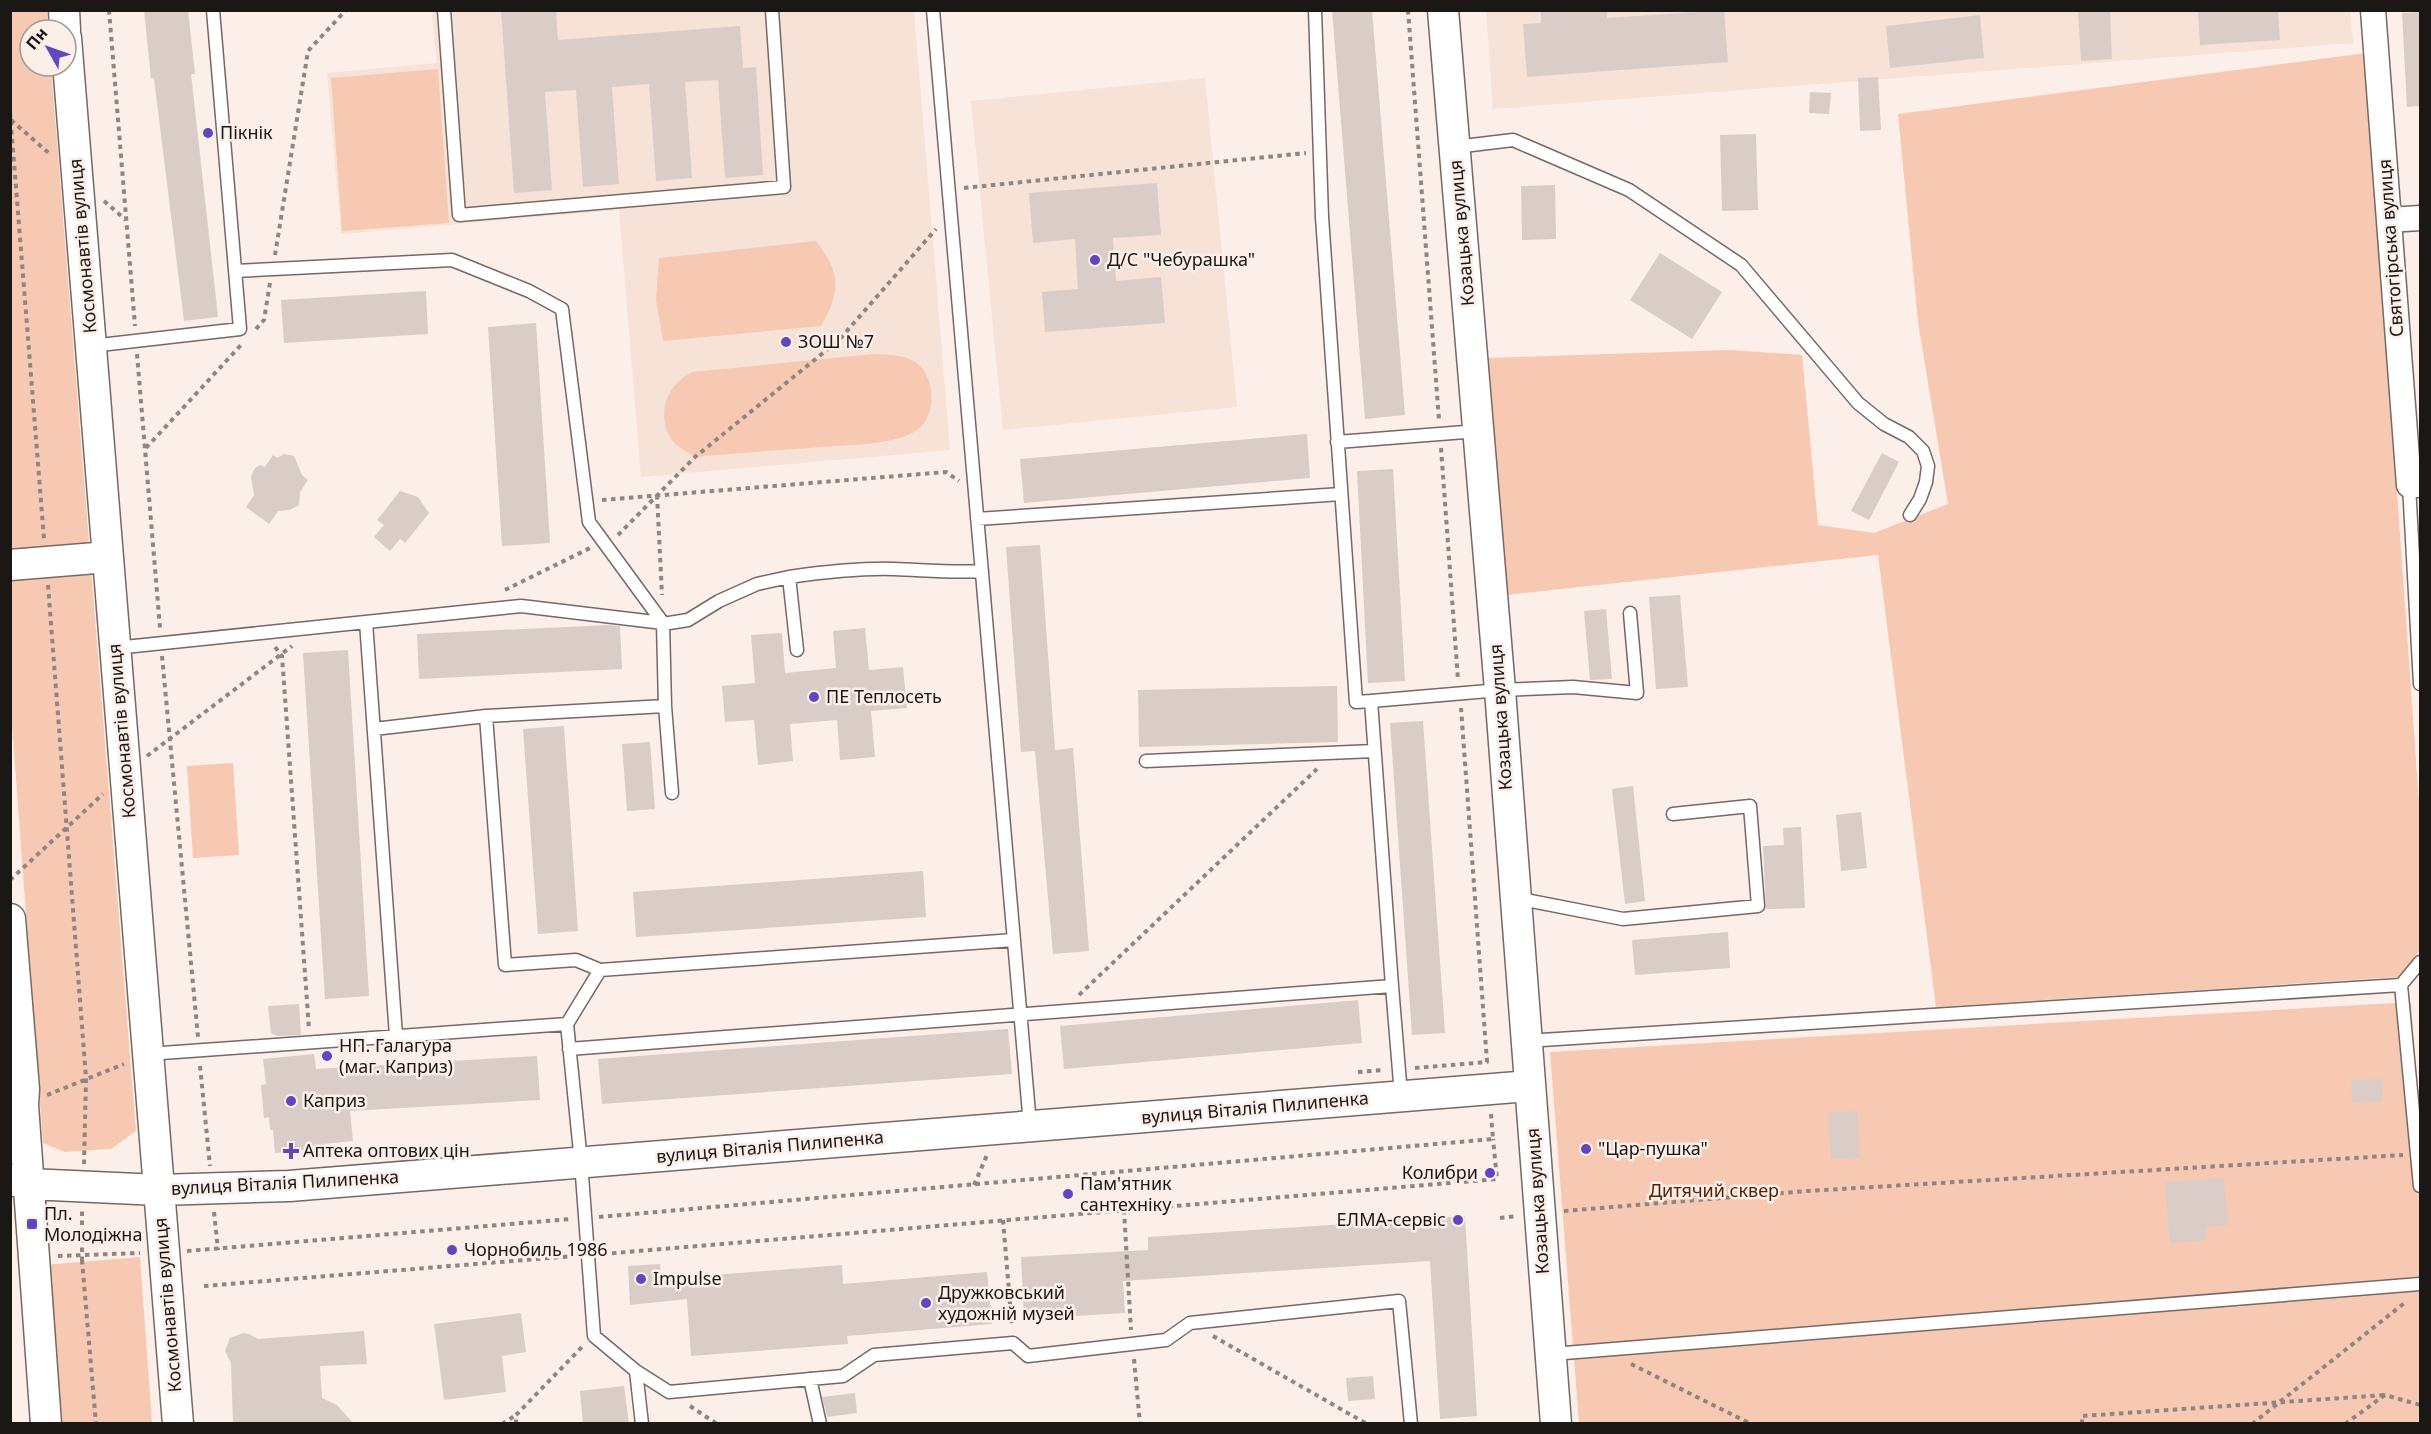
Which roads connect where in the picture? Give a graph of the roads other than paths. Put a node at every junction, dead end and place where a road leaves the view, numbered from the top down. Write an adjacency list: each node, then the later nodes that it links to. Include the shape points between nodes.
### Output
1 (213, 10): 12 (lane)
2 (444, 10): 3 (lane, via 459,215 784,188)
3 (772, 10)
4 (933, 10): 19 (lane)
5 (1316, 10): 15 (lane, via 1322,218)
6 (1443, 10): 9 (street, Козацька вулиця)
7 (2373, 10): 11 (street, Святогірська вулиця)
8 (69, 78): 13 (street, Космонавтів вулиця)
9 (1455, 147): 14 (street, Козацька вулиця); 18 (lane, via 1513,140 1629,190 1741,265 1858,404 1909,437 1923,451 1928,466 1926,482)
10 (2421, 218): 11 (street)
11 (2389, 220): 16 (street, Святогірська вулиця)
12 (236, 270): 13 (lane, via 240,329); 26 (lane, via 452,260 529,291 562,309 589,522)
13 (91, 346): 20 (street, Космонавтів вулиця)
14 (1478, 431): 15 (lane); 30 (street, Козацька вулиця)
15 (1337, 442): 17 (lane)
16 (2415, 485): 29 (lane)
17 (1341, 494): 19 (lane); 31 (lane, via 1356,702)
18 (1910, 514)
19 (977, 519): 22 (lane)
20 (108, 557): 21 (street); 27 (street, Космонавтів вулиця)
21 (10, 565)
22 (982, 572): 23 (lane, via 842,570); 41 (lane)
23 (789, 577): 26 (lane, via 757,584 688,620); 28 (lane)
24 (1630, 613): 30 (lane, via 1637,693 1573,687)
25 (366, 622): 26 (lane, via 521,606); 27 (lane); 34 (lane)
26 (663, 623): 32 (lane)
27 (115, 648): 51 (street, Космонавтів вулиця)
28 (797, 650)
29 (2421, 684)
30 (1500, 690): 31 (lane); 39 (street, Козацька вулиця)
31 (1371, 701): 35 (lane)
32 (665, 706): 33 (lane); 37 (lane)
33 (486, 716): 34 (lane); 43 (lane, via 504,965 576,960)
34 (374, 729): 48 (lane)
35 (1374, 751): 36 (lane); 45 (lane)
36 (1146, 761)
37 (672, 793)
38 (1673, 814): 39 (lane, via 1750,806 1758,906 1623,919)
39 (1515, 897): 49 (street, Козацька вулиця)
40 (10, 920): 54 (street)
41 (1014, 940): 43 (lane); 46 (lane)
42 (2421, 962): 44 (lane)
43 (600, 970): 47 (lane)
44 (2400, 985): 49 (lane); 58 (lane)
45 (1392, 986): 46 (lane); 52 (lane)
46 (1021, 1015): 50 (lane); 55 (lane)
47 (567, 1024): 48 (lane); 50 (lane)
48 (396, 1036): 51 (lane)
49 (1526, 1041): 53 (street, Козацька вулиця)
50 (569, 1049): 56 (lane)
51 (148, 1054): 59 (street, Космонавтів вулиця)
52 (1400, 1083): 53 (street, вулиця Віталія Пилипенка, via 1488,1076); 55 (street, вулиця Віталія Пилипенка)
53 (1529, 1086): 61 (street, Козацька вулиця)
54 (19, 1092): 57 (street)
55 (1030, 1126): 56 (street, вулиця Віталія Пилипенка)
56 (580, 1162): 59 (street, вулиця Віталія Пилипенка, via 289,1186 214,1173); 62 (lane, via 594,1336)
57 (20, 1182): 59 (street, вулиця Віталія Пилипенка); 64 (street, via 34,1257)
58 (2421, 1186)
59 (159, 1190): 65 (street, Космонавтів вулиця)
60 (2421, 1284): 61 (lane)
61 (1550, 1354): 69 (street, Козацька вулиця)
62 (636, 1371): 63 (lane, via 669,1392); 66 (lane)
63 (810, 1379): 67 (lane); 68 (lane, via 843,1376 874,1354 1013,1343 1028,1356 1166,1340 1190,1323 1399,1301)
64 (46, 1424)
65 (178, 1424)
66 (642, 1424)
67 (820, 1424)
68 (1411, 1424)
69 (1556, 1424)

